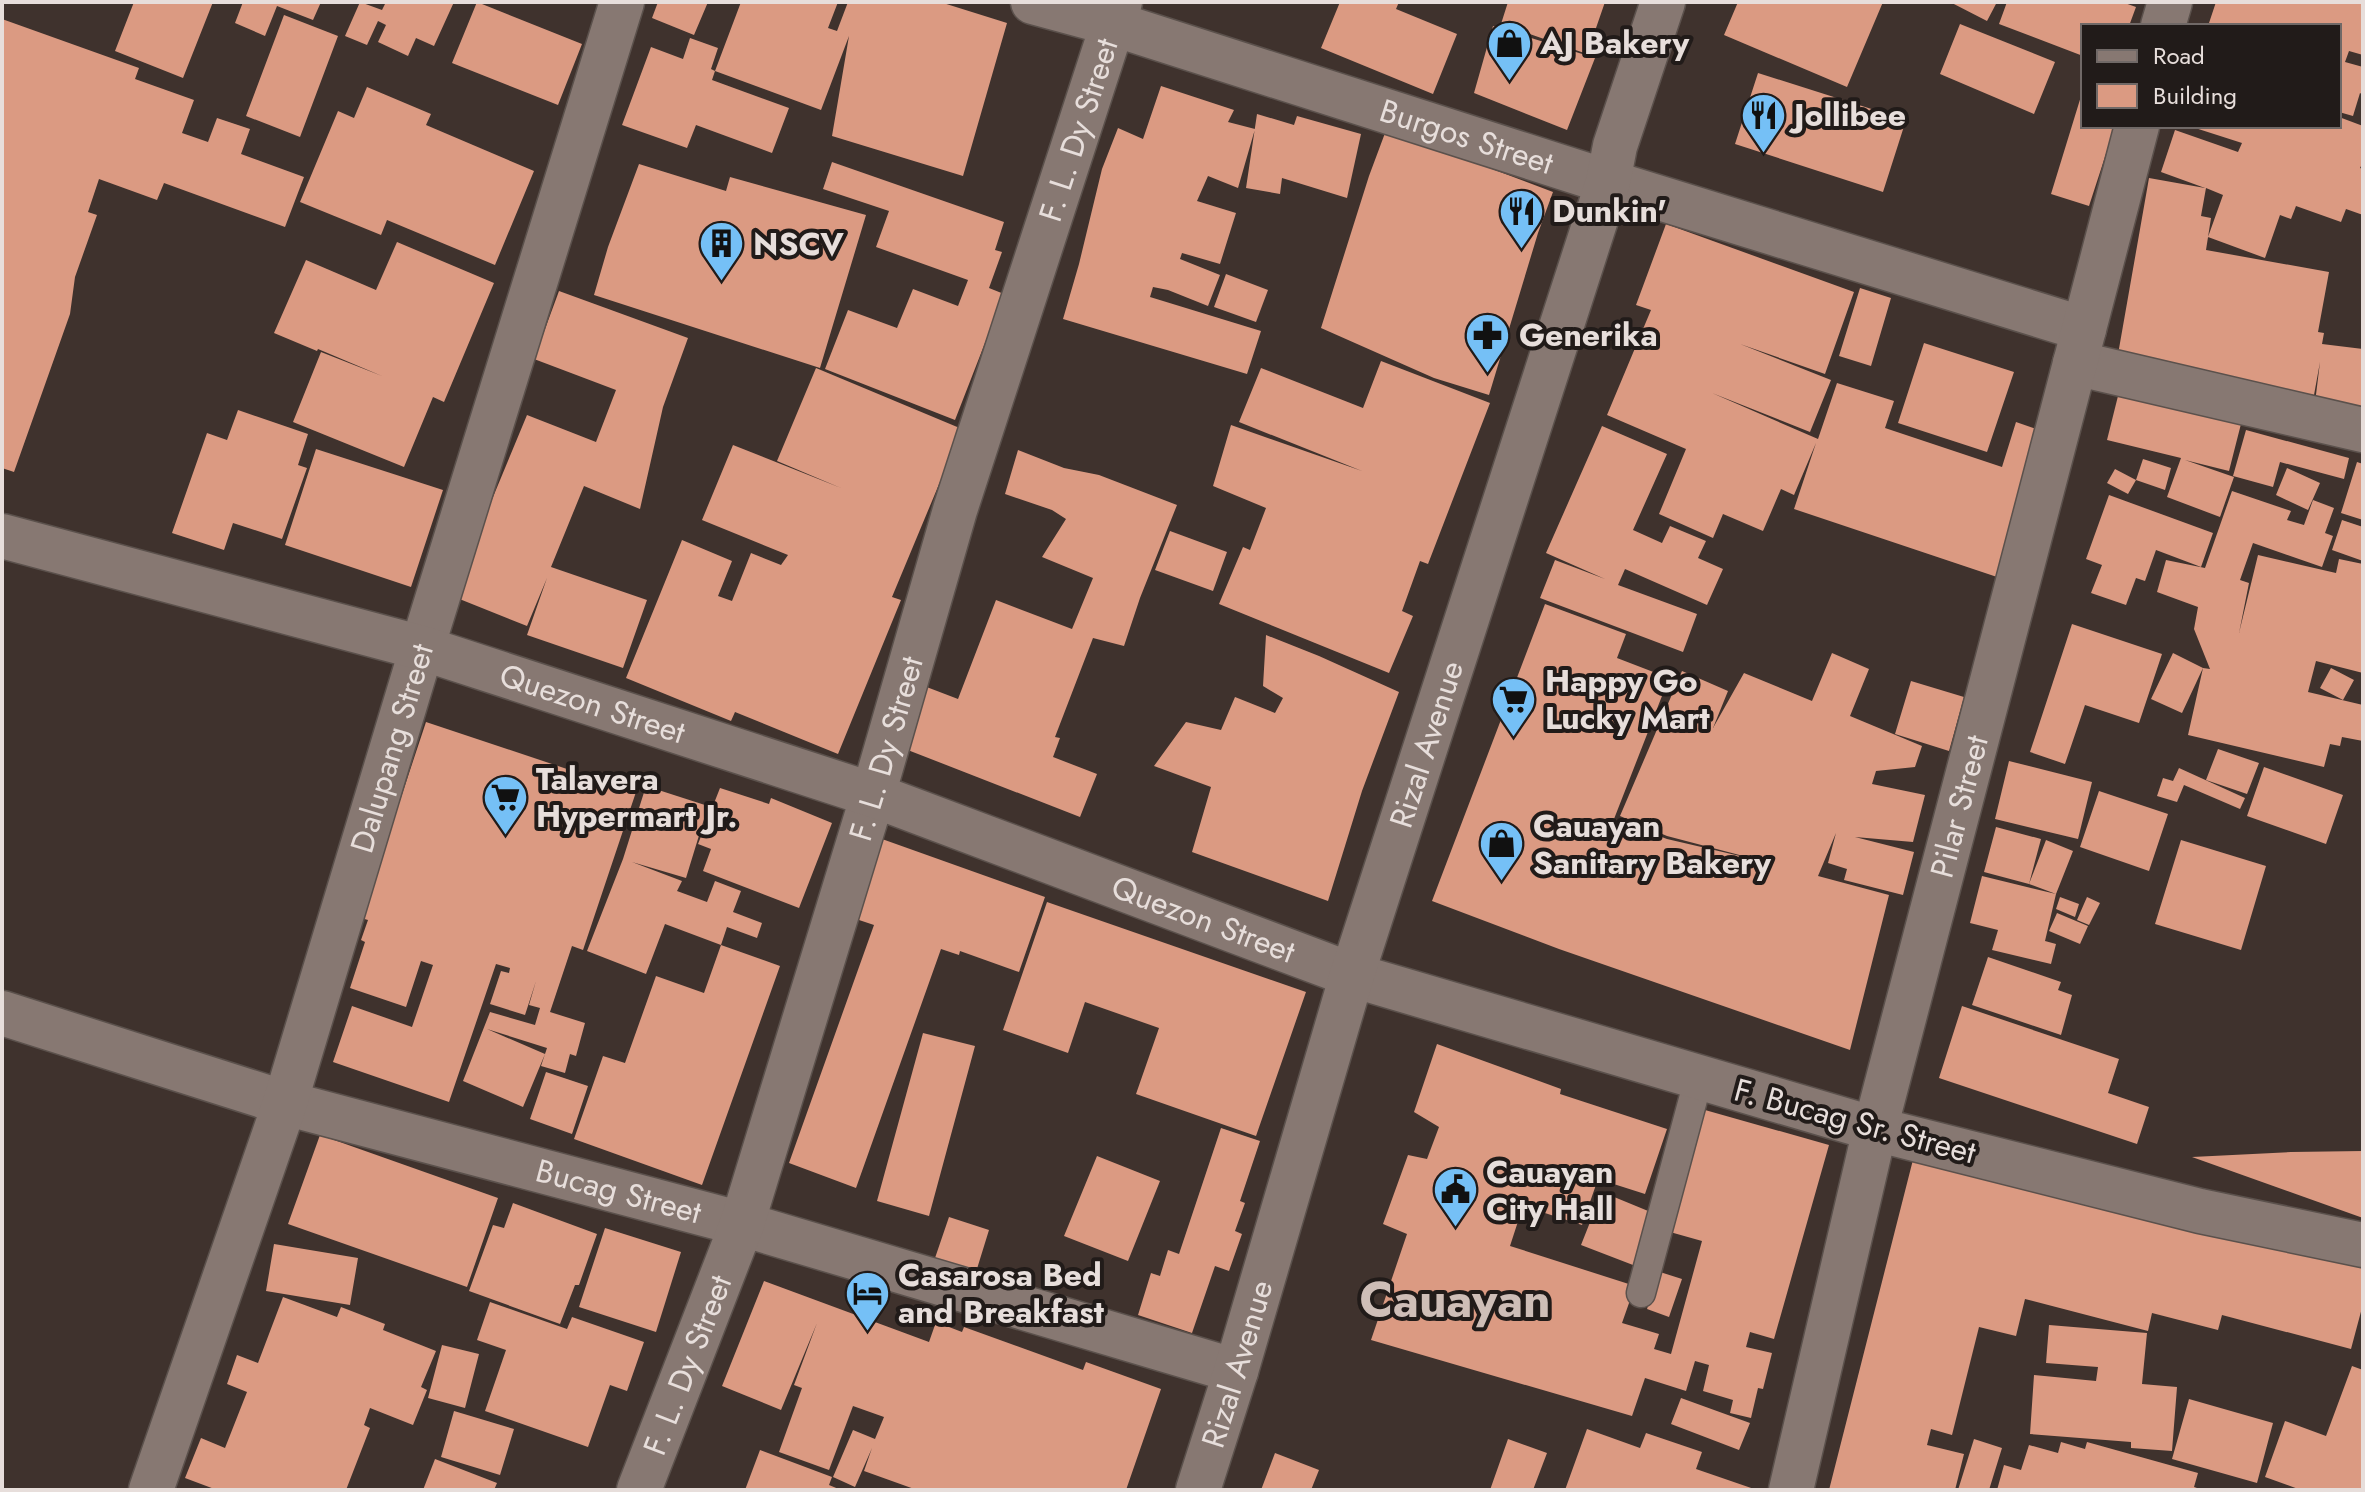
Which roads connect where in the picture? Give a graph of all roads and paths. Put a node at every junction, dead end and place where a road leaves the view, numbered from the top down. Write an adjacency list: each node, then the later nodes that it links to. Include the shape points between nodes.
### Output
1 (622, 2): 12 (street, Dalupang Street)
2 (1033, 2): 5 (street, Burgos Street)
3 (1663, 2): 8 (street, Rizal Avenue)
4 (2170, 2): 6 (street)
5 (1117, 13): 8 (street, Burgos Street); 13 (street, F. L. Dy Street, via 955,510)
6 (2164, 24)
7 (2136, 128): 9 (street, Pilar Street)
8 (1608, 182): 9 (street, Burgos Street); 14 (street, Rizal Avenue)
9 (2080, 346): 10 (street, Burgos Street); 18 (street, Pilar Street)
10 (2363, 430)
11 (2, 536): 12 (street, Quezon Street)
12 (422, 648): 13 (street, Quezon Street); 17 (street, Dalupang Street)
13 (873, 795): 14 (street, Quezon Street); 19 (street, F. L. Dy Street)
14 (1352, 975): 16 (street, F. Bucag Sr. Street); 22 (street, Rizal Avenue)
15 (2, 1013): 17 (street, Bucag Street)
16 (1699, 1077): 18 (street, F. Bucag Sr. Street); 21 (lane)
17 (285, 1103): 19 (street, Bucag Street); 23 (street, Dalupang Street)
18 (1875, 1129): 20 (street, F. Bucag Sr. Street, via 2200,1211); 26 (street, Pilar Street)
19 (742, 1224): 22 (street, Bucag Street); 24 (street, F. L. Dy Street)
20 (2363, 1245)
21 (1641, 1293)
22 (1236, 1371): 25 (street, Rizal Avenue)
23 (151, 1490)
24 (639, 1490)
25 (1198, 1490)
26 (1791, 1490)

